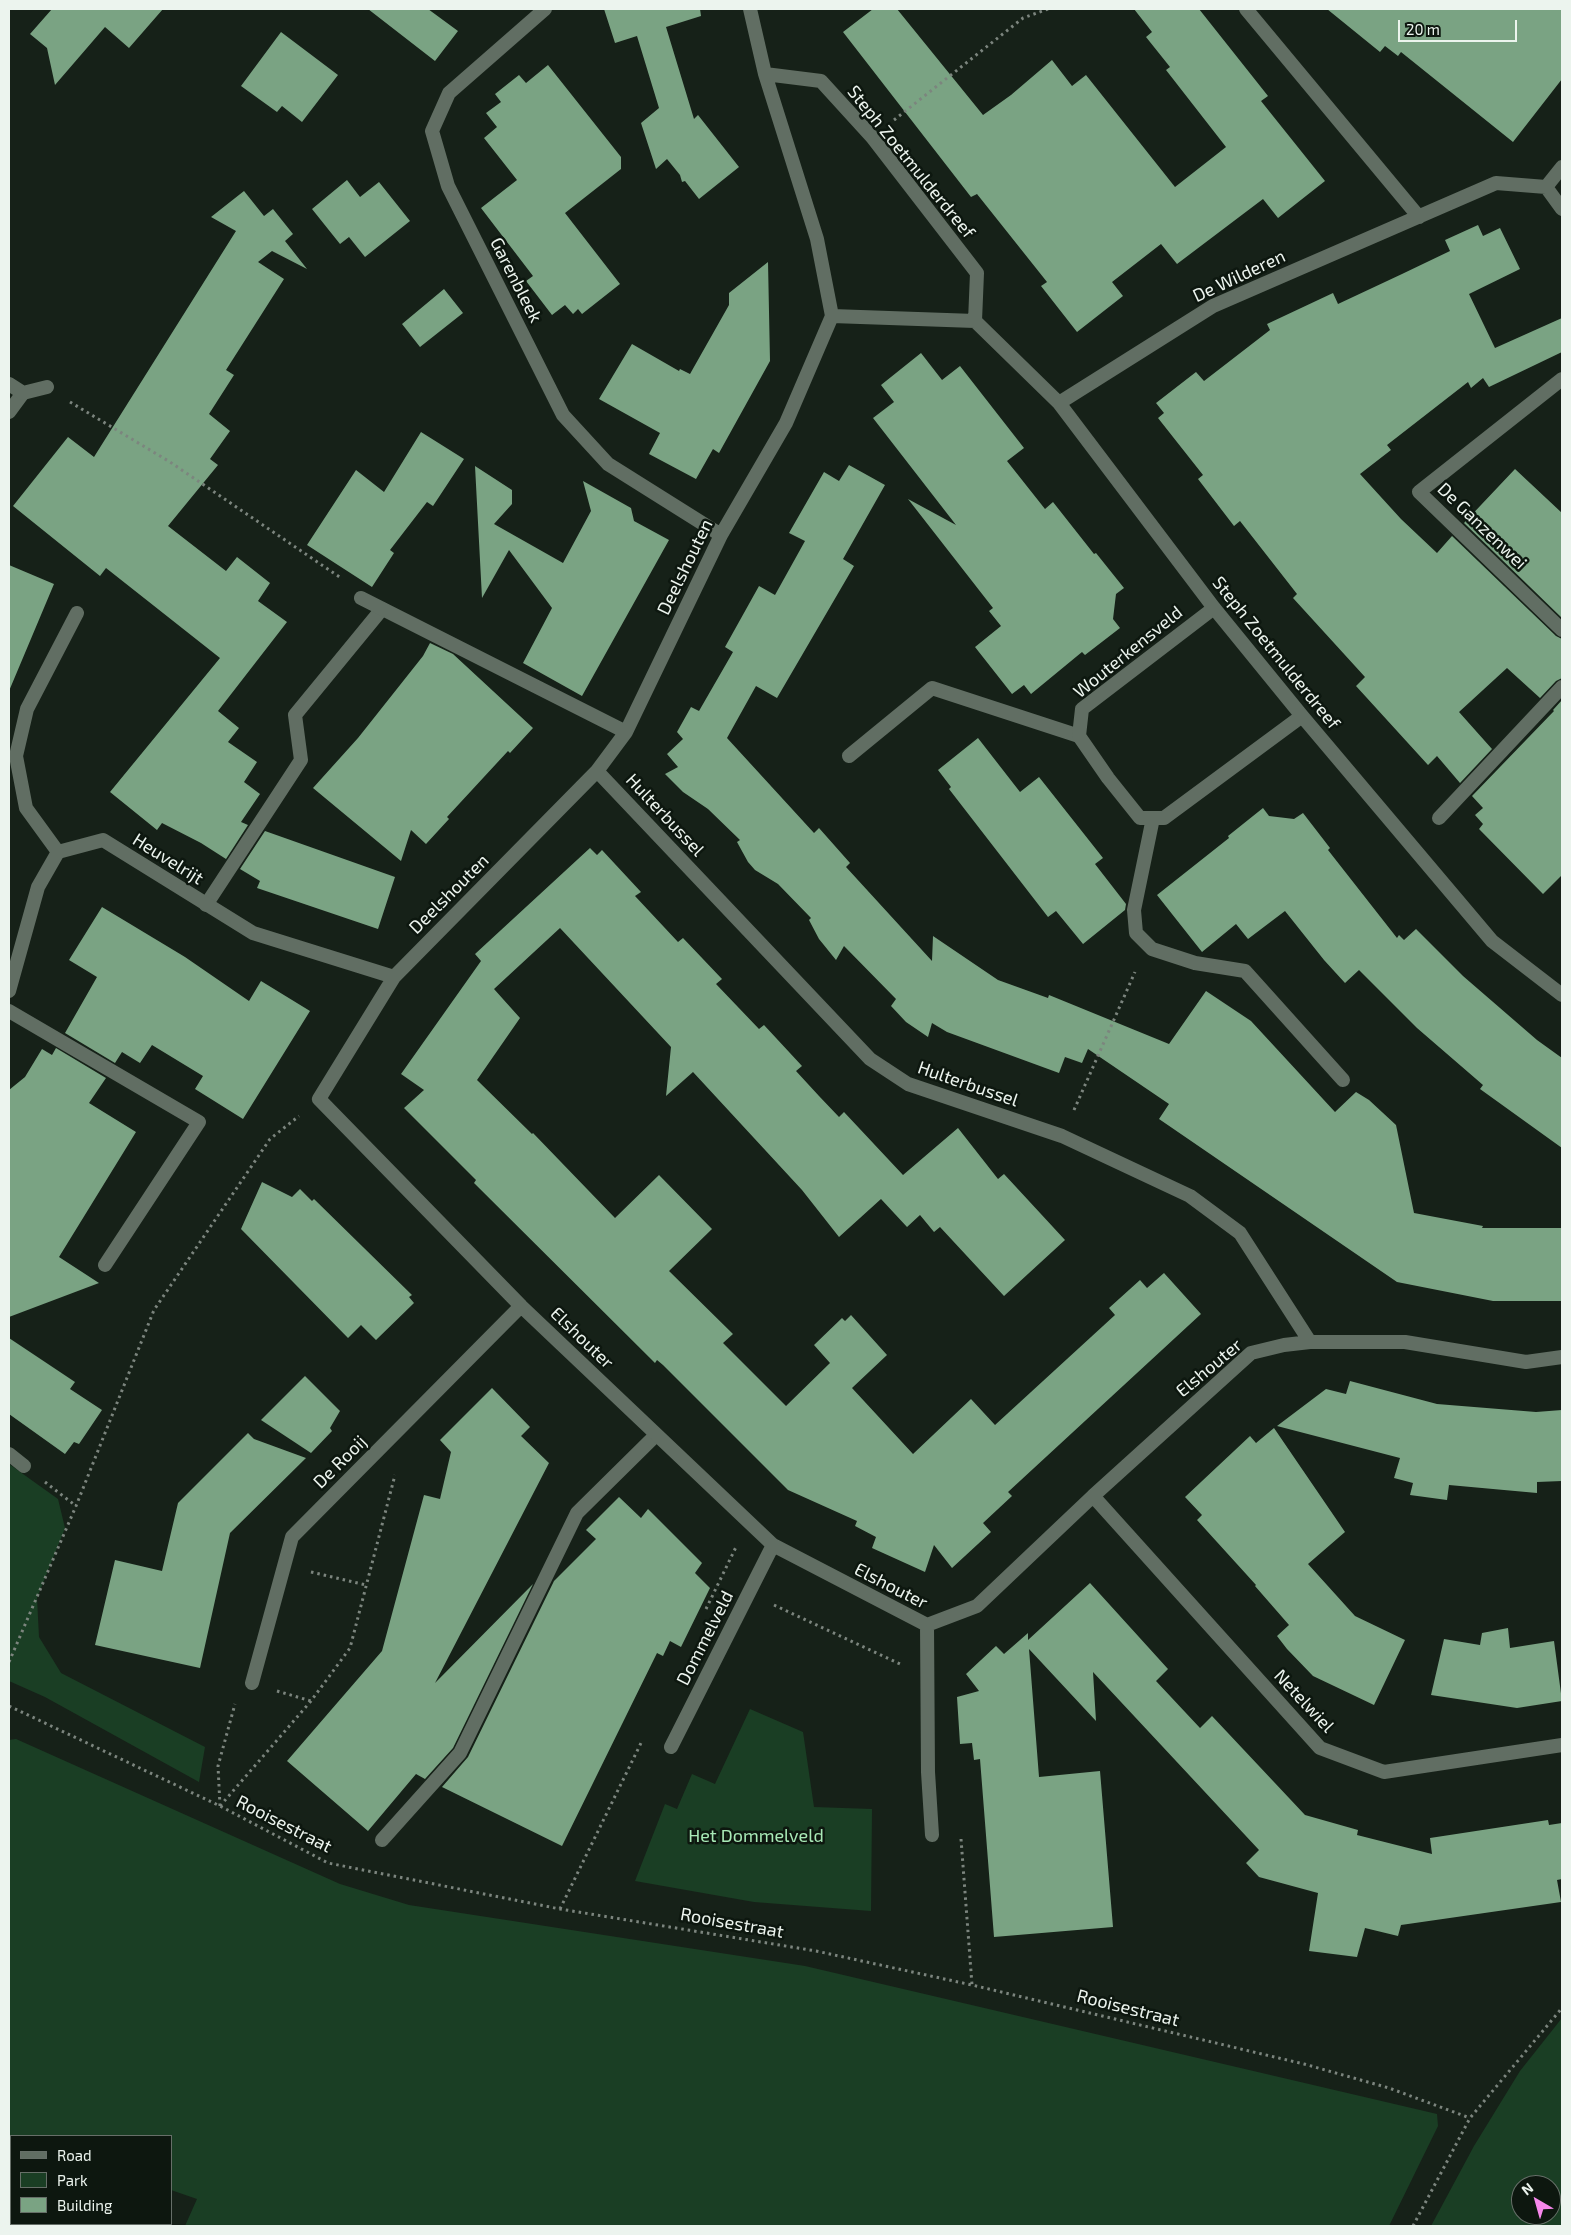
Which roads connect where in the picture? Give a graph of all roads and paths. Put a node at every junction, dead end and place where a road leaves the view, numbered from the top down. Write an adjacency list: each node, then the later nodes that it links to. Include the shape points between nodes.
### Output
1 (545, 9): 19 (street, Garenbleek, via 449,93 432,131 448,186 564,414 608,464)
2 (750, 9): 5 (street)
3 (1048, 9): 6 (path, via 1023,18)
4 (1246, 9): 10 (street)
5 (765, 74): 6 (street, Steph Zoetmulderdreef, via 821,81); 11 (street, via 816,239)
6 (872, 137): 12 (street, Steph Zoetmulderdreef, via 976,273)
7 (1562, 167): 8 (street)
8 (1546, 187): 9 (street); 10 (street, De Wilderen, via 1496,183)
9 (1562, 208)
10 (1418, 217): 17 (street, De Wilderen, via 1213,306)
11 (832, 316): 12 (street); 19 (street, Deelshouten, via 786,424)
12 (975, 321): 17 (street, Steph Zoetmulderdreef)
13 (1562, 379): 24 (street, De Ganzenwei, via 1419,492)
14 (9, 384): 16 (street)
15 (47, 387): 16 (street); 20 (path, via 170,462 338,574)
16 (23, 393): 18 (street)
17 (1059, 404): 21 (street, Steph Zoetmulderdreef)
18 (9, 412)
19 (721, 535): 27 (street, Deelshouten)
20 (361, 598): 22 (street)
21 (1214, 608): 26 (street, Steph Zoetmulderdreef); 28 (street, Wouterkensveld, via 1082,709)
22 (382, 609): 27 (street); 34 (street, via 295,715 301,760)
23 (77, 613): 33 (street, via 27,708 16,756 26,808)
24 (1562, 630)
25 (1562, 687): 32 (street)
26 (1302, 716): 31 (street, via 1164,818); 38 (street, Steph Zoetmulderdreef, via 1492,941)
27 (626, 732): 30 (street, Deelshouten)
28 (1079, 736): 29 (street, via 932,688); 31 (street, via 1140,818)
29 (849, 756)
30 (597, 771): 36 (street, Deelshouten); 42 (street, Hulterbussel, via 870,1059 908,1084)
31 (1153, 818): 35 (street, via 1134,910 1136,933)
32 (1439, 818)
33 (58, 852): 34 (street, Heuvelrijt, via 102,840); 37 (street, via 38,887)
34 (206, 906): 36 (street, Heuvelrijt, via 253,933)
35 (1146, 946): 40 (street, via 1195,963 1245,972); 42 (path)
36 (394, 977): 41 (street, Deelshouten)
37 (9, 991)
38 (1562, 995)
39 (9, 1011): 43 (street, via 199,1122)
40 (1343, 1080)
41 (319, 1099): 44 (street, Elshouter); 52 (path, via 270,1139 154,1310)
42 (1062, 1136): 45 (street, Hulterbussel, via 1190,1196 1240,1233)
43 (105, 1265)
44 (521, 1306): 47 (street, Elshouter); 54 (street, De Rooij, via 292,1537)
45 (1310, 1342): 46 (street, Elshouter, via 1404,1342 1526,1362); 51 (street, Elshouter, via 1251,1353)
46 (1562, 1357)
47 (656, 1435): 53 (street, Elshouter); 67 (street, via 577,1513 460,1753)
48 (9, 1454): 49 (street)
49 (24, 1466): 52 (path)
50 (395, 1474): 55 (path)
51 (1093, 1496): 57 (street, Elshouter, via 977,1606); 63 (street, Netelwiel, via 1320,1748 1384,1772)
52 (76, 1506): 58 (path)
53 (773, 1545): 56 (street, Dommelveld); 57 (street, Elshouter)
54 (284, 1566): 55 (path); 60 (street, De Rooij)
55 (366, 1585): 61 (path, via 350,1648)
56 (749, 1594): 59 (path); 64 (street, Dommelveld)
57 (926, 1625): 59 (street)
58 (9, 1662)
59 (927, 1677): 66 (street)
60 (252, 1683): 61 (path); 65 (path, via 235,1702 218,1766)
61 (311, 1701): 65 (path)
62 (9, 1706): 65 (path, Rooisestraat)
63 (1562, 1745)
64 (671, 1747)
65 (220, 1806): 69 (path, Rooisestraat, via 328,1863 560,1909 816,1951 972,1985 1304,2064 1389,2088)
66 (932, 1835)
67 (382, 1840)
68 (1562, 2008): 69 (path)
69 (1470, 2118): 70 (path)
70 (1413, 2226)

